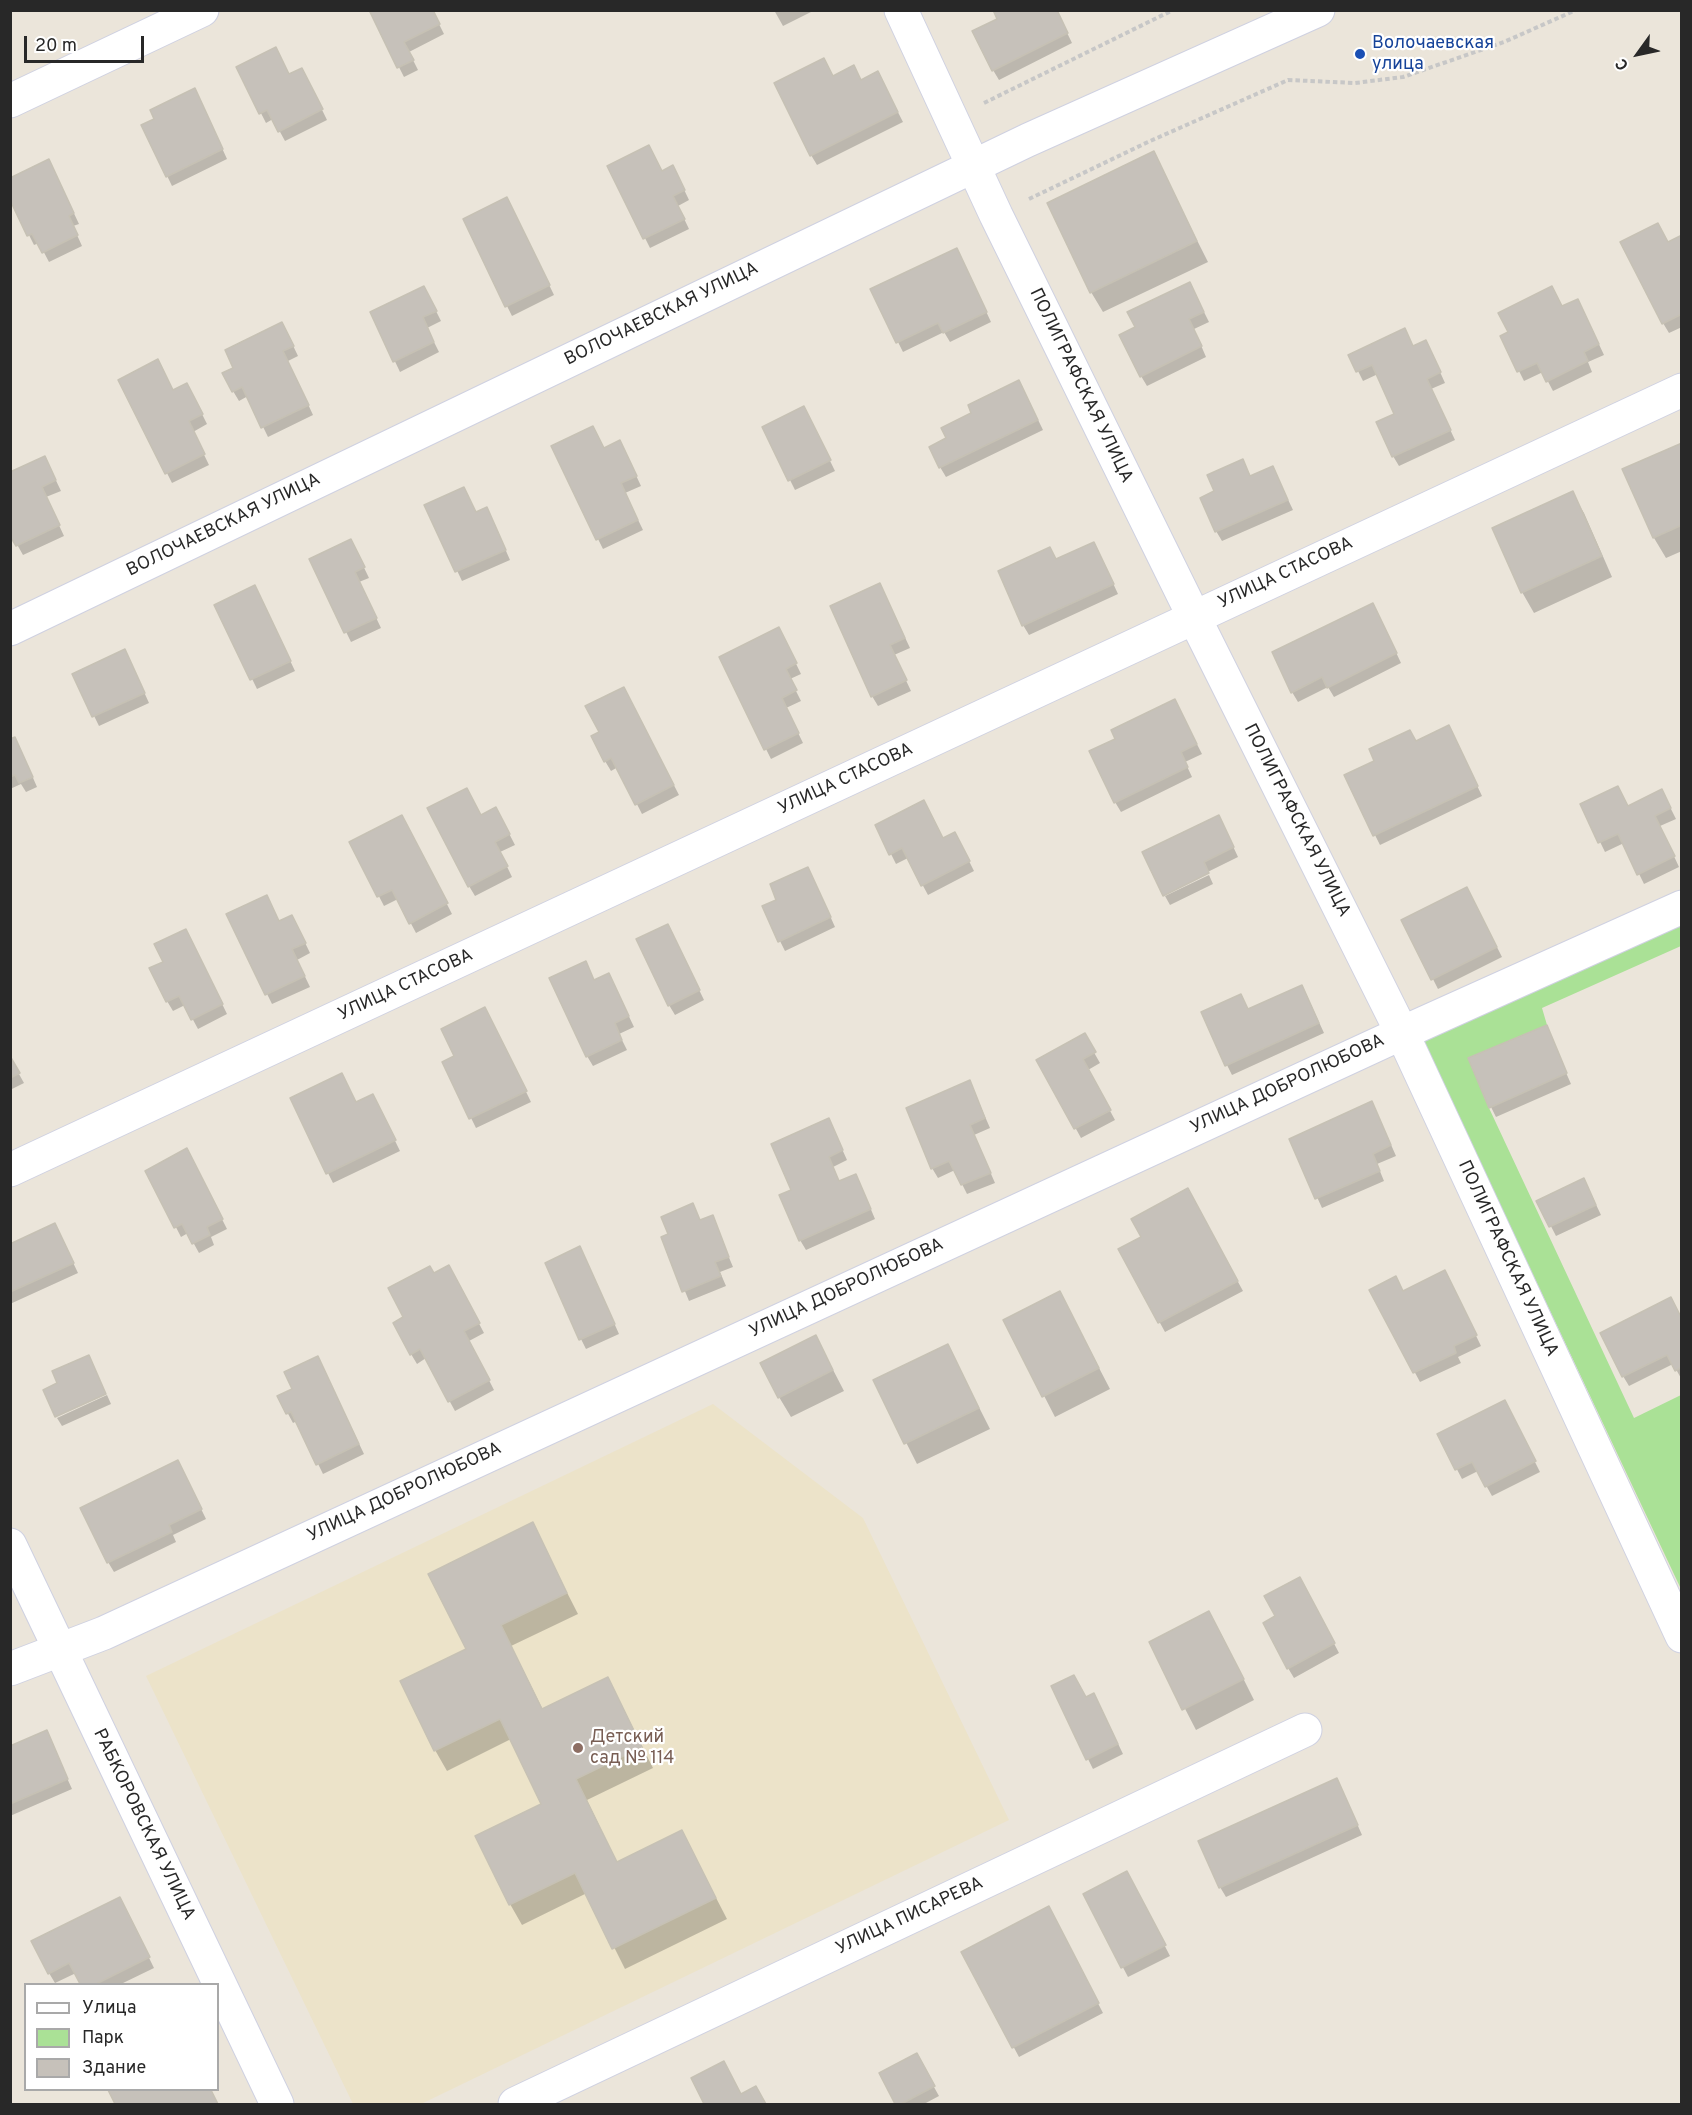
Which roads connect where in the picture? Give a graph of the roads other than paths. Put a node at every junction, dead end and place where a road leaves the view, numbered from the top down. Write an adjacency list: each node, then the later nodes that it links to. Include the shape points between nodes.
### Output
1 (202, 10): 4 (street)
2 (901, 10): 5 (street, ПОЛИГРАФСКАЯ УЛИЦА)
3 (1318, 10): 5 (street, ВОЛОЧАЕВСКАЯ УЛИЦА)
4 (10, 101)
5 (973, 166): 7 (street, ПОЛИГРАФСКАЯ УЛИЦА); 8 (street, ВОЛОЧАЕВСКАЯ УЛИЦА)
6 (1682, 390): 7 (street, УЛИЦА СТАСОВА)
7 (1194, 617): 10 (street, ПОЛИГРАФСКАЯ УЛИЦА); 11 (street, УЛИЦА СТАСОВА)
8 (10, 629)
9 (1682, 907): 10 (street, УЛИЦА ДОБРОЛЮБОВА)
10 (1402, 1032): 13 (street, ПОЛИГРАФСКАЯ УЛИЦА); 14 (street, УЛИЦА ДОБРОЛЮБОВА, via 104,1633)
11 (10, 1170)
12 (10, 1545): 14 (street, РАБКОРОВСКАЯ УЛИЦА)
13 (1682, 1636)
14 (59, 1650): 15 (street, УЛИЦА ДОБРОЛЮБОВА); 17 (street, РАБКОРОВСКАЯ УЛИЦА)
15 (10, 1669)
16 (1305, 1730): 20 (street, УЛИЦА ПИСАРЕВА)
17 (219, 1983)
18 (219, 1983): 19 (street, РАБКОРОВСКАЯ УЛИЦА)
19 (277, 2104)
20 (515, 2104)

